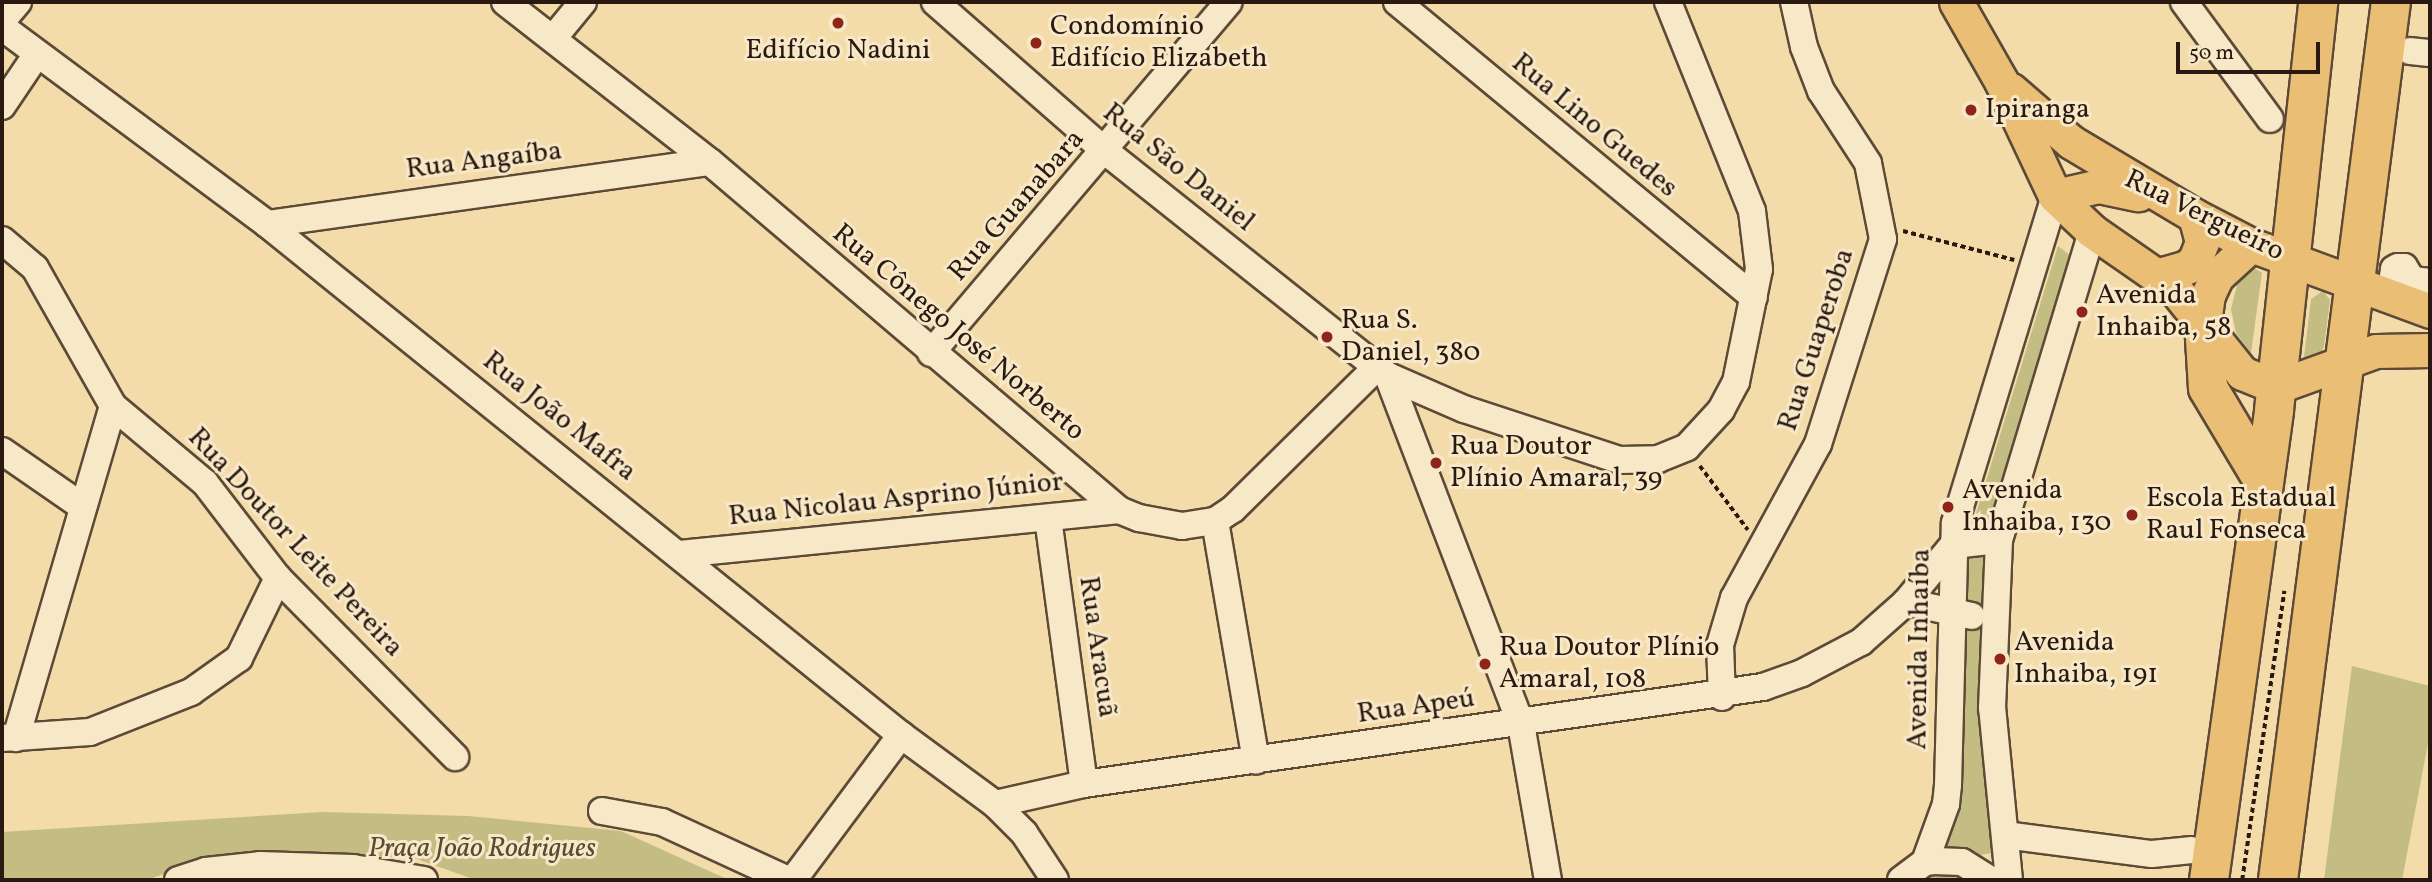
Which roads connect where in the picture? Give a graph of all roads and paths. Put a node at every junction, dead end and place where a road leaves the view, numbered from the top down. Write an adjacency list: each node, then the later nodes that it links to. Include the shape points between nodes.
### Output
1 (18, 2): 13 (street)
2 (505, 2): 15 (street, Rua Cônego José Norberto)
3 (583, 2): 15 (street)
4 (935, 2): 20 (street, Rua São Daniel)
5 (1229, 2): 20 (street, Rua Guanabara)
6 (1397, 2): 35 (street, Rua Lino Guedes)
7 (1668, 2): 35 (street, via 1752,211 1758,248)
8 (1794, 2): 25 (street, Rua Guaperoba, via 1821,91 1868,163)
9 (1956, 2): 17 (main road, Rua Vergueiro)
10 (2184, 2): 19 (street)
11 (2318, 2): 29 (highway)
12 (2394, 7): 32 (highway)
13 (2, 21)
14 (2, 27): 16 (street, Rua João Mafra)
15 (555, 36): 21 (street, Rua Cônego José Norberto)
16 (37, 54): 18 (street); 24 (street, Rua João Mafra)
17 (2001, 81): 22 (main road, Rua Vergueiro); 23 (main road, Rua Vergueiro, via 2071,142)
18 (2, 106)
19 (2270, 119)
20 (1105, 151): 39 (street, Rua Guanabara); 41 (street, Rua São Daniel)
21 (710, 162): 24 (street, Rua Angaíba); 39 (street, Rua Cônego José Norberto)
22 (2055, 196): 23 (main road, via 2099,186); 26 (main road, Rua Vergueiro); 53 (street, Avenida Inhaíba, via 1962,495)
23 (2183, 210): 28 (main road, Rua Vergueiro); 31 (main road, via 2202,242 2187,267)
24 (267, 224): 54 (street, Rua João Mafra)
25 (1884, 227): 30 (path); 52 (street, Rua Guaperoba, via 1860,322 1827,421)
26 (2092, 231): 31 (main road, Rua Vergueiro); 51 (street)
27 (2, 240): 43 (street, via 35,268)
28 (2251, 245): 29 (main road, Rua Vergueiro); 37 (main road, via 2217,276)
29 (2292, 260): 32 (main road, Rua Vergueiro); 42 (highway)
30 (2019, 261)
31 (2159, 275): 37 (main road, Rua Vergueiro)
32 (2354, 282): 34 (main road, Rua Vergueiro); 40 (highway)
33 (2430, 282): 34 (street, via 2412,280 2404,267 2398,267)
34 (2390, 295): 36 (main road, Rua Vergueiro)
35 (1754, 297): 41 (street, via 1736,382 1721,410 1687,447 1658,459 1619,460 1464,409)
36 (2430, 311)
37 (2203, 323): 42 (main road, Rua Vergueiro, via 2242,373); 46 (highway, via 2208,388)
38 (2430, 350): 40 (main road, via 2376,351)
39 (931, 353): 48 (street, Rua Cônego José Norberto)
40 (2342, 361): 42 (main road); 79 (highway)
41 (1382, 372): 50 (street); 60 (street)
42 (2276, 387): 46 (highway)
43 (113, 406): 47 (street); 55 (street, Rua Doutor Leite Pereira, via 205,483)
44 (2, 451): 47 (street)
45 (1699, 465): 52 (path)
46 (2264, 482): 70 (highway)
47 (83, 507): 62 (street)
48 (1119, 510): 49 (street, Rua Nicolau Asprino Júnior); 50 (street, Rua Cônego José Norberto, via 1161,524)
49 (1048, 517): 54 (street, Rua Nicolau Asprino Júnior); 65 (street, Rua Aracuã)
50 (1215, 521): 64 (street)
51 (1999, 540): 53 (street); 58 (street)
52 (1759, 545): 59 (street, Rua Guaperoba, via 1734,598 1720,645)
53 (1953, 545): 56 (street, Rua Apeú); 57 (street, Avenida Inhaíba)
54 (680, 554): 61 (street, Rua João Mafra)
55 (278, 578): 62 (street, via 239,658 191,692 90,732); 63 (street, Rua Doutor Leite Pereira)
56 (1906, 602): 57 (street); 59 (street, Rua Apeú, via 1861,642 1830,660 1763,687)
57 (1955, 615): 58 (street); 69 (street, Avenida Inhaíba, via 1946,804)
58 (1993, 616): 68 (street, via 1992,708)
59 (1722, 696): 60 (street, Rua Apeú)
60 (1521, 724): 64 (street, Rua Apeú); 76 (street)
61 (901, 735): 66 (street, Rua João Mafra); 74 (street)
62 (9, 738)
63 (455, 757)
64 (1256, 761): 65 (street, Rua Apeú)
65 (1084, 784): 66 (street, Rua Apeú)
66 (995, 804): 75 (street, Rua João Mafra, via 1024,833)
67 (602, 811): 74 (street, via 662,822)
68 (2005, 835): 70 (street); 78 (street)
69 (1925, 862): 77 (street); 78 (street, via 1962,862)
70 (2201, 865)
71 (359, 874): 72 (street); 73 (street, via 260,865 206,871)
72 (416, 879)
73 (178, 880)
74 (791, 880)
75 (1055, 880)
76 (1548, 880)
77 (1901, 880)
78 (2006, 880)
79 (2278, 880)

